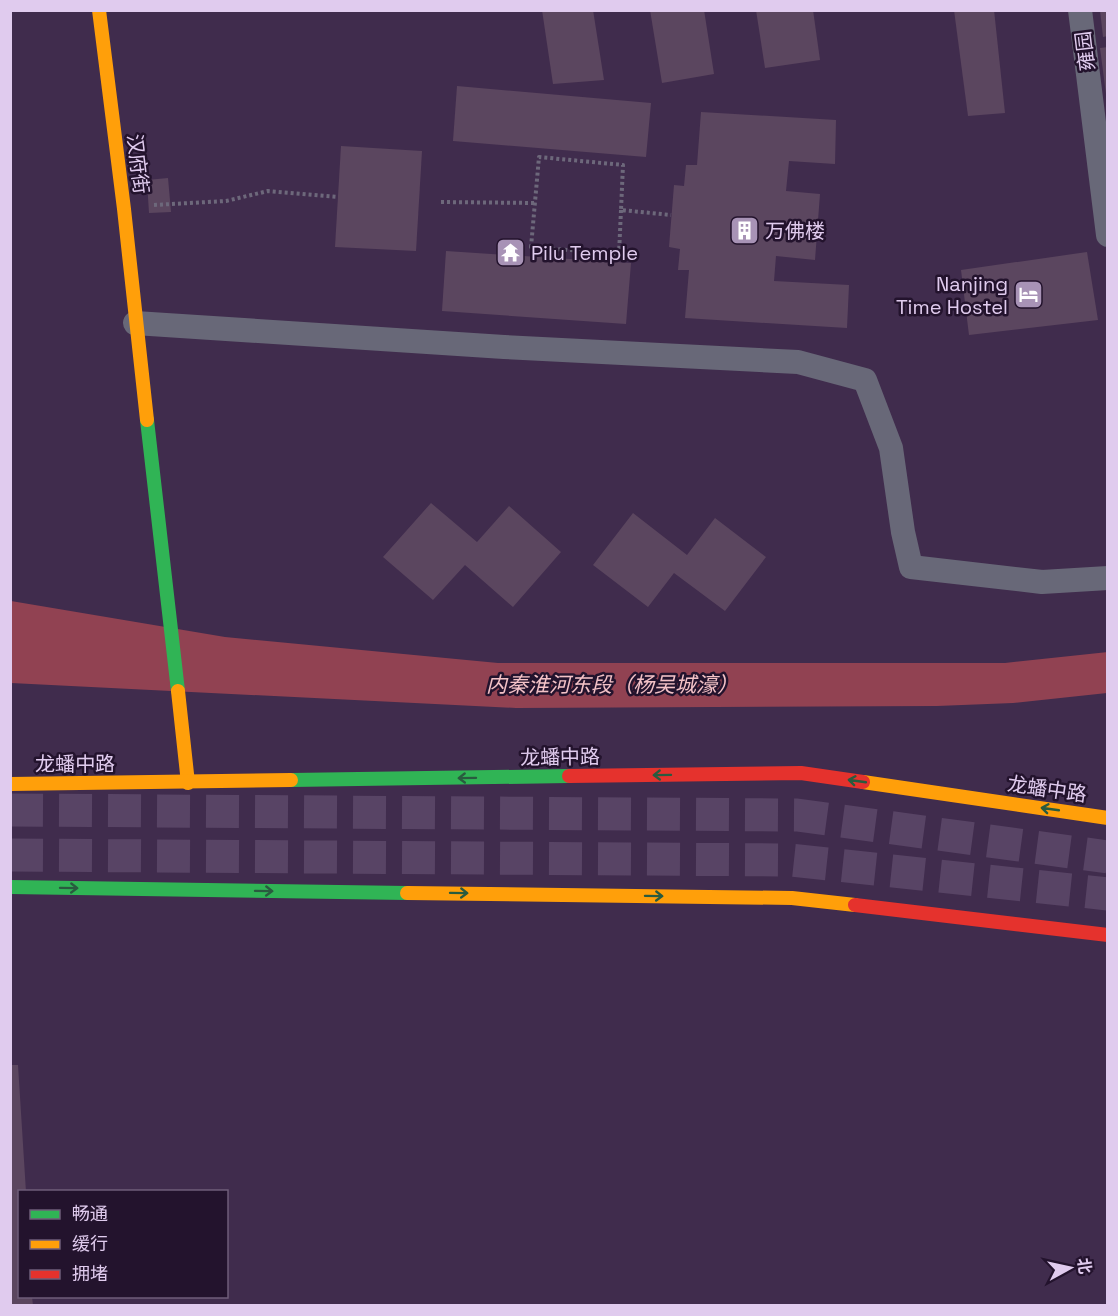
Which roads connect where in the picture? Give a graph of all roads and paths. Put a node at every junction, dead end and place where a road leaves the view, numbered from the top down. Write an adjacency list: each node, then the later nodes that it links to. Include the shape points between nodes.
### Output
1 (99, 10): 6 (main road, 汉府街)
2 (1080, 10): 9 (street, 雍园)
3 (338, 197): 6 (path, via 268,191 226,201)
4 (441, 202): 5 (path)
5 (535, 203): 7 (path, via 539,157 623,165); 7 (path, via 531,247 619,254)
6 (124, 209): 10 (main road, 汉府街)
7 (621, 210): 8 (path)
8 (672, 215)
9 (1107, 235)
10 (135, 323): 11 (street, via 798,362 866,380 891,448 910,567 1042,582); 12 (main road, 汉府街)
11 (1107, 578)
12 (188, 783): 13 (main road, 龙蟠中路); 14 (main road, 龙蟠中路, one-way to 12, via 801,773)
13 (10, 784)
14 (1107, 818)
15 (10, 887): 16 (main road, one-way to 16, via 792,898)
16 (1107, 936)

